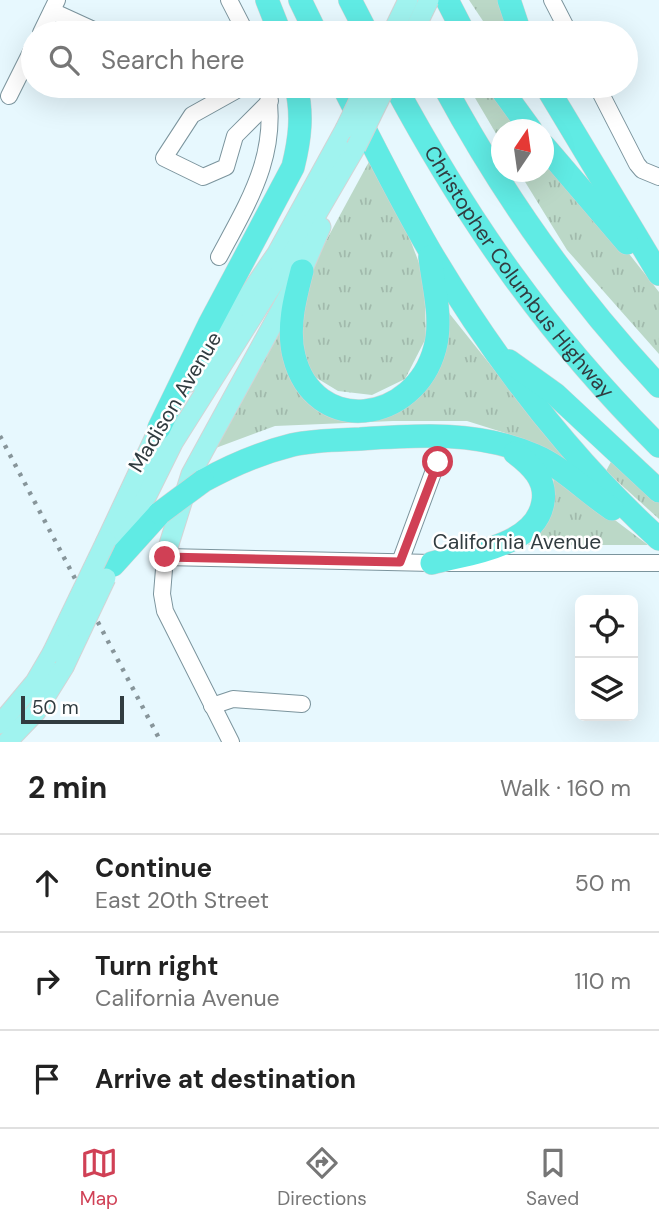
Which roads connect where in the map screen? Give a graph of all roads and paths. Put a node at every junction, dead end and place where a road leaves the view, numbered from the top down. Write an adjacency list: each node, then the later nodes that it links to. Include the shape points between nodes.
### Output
1 (229, 0): 14 (street)
2 (267, 0): 15 (highway)
3 (350, 0): 17 (highway)
4 (397, 0): 19 (highway)
5 (408, 0): 18 (main road, bridge)
6 (429, 0): 20 (main road, bridge)
7 (447, 0): 21 (highway)
8 (509, 0): 22 (highway)
9 (552, 0): 23 (street)
10 (300, 4): 16 (highway)
11 (54, 5): 12 (street); 13 (street)
12 (46, 21)
13 (80, 21)
14 (240, 21)
15 (275, 21)
16 (309, 21)
17 (361, 21)
18 (398, 21)
19 (408, 21)
20 (419, 21)
21 (458, 21)
22 (516, 21)
23 (563, 21)
24 (21, 72): 25 (street)
25 (9, 96)
26 (222, 98): 27 (street, via 192,115 164,158 203,177 226,167 235,136)
27 (264, 98)
28 (268, 98): 43 (street, via 269,140 261,173)
29 (298, 98): 49 (highway, via 301,124 293,167)
30 (349, 98): 42 (highway)
31 (360, 98): 49 (main road, Madison Avenue, bridge, via 277,253)
32 (380, 98): 39 (main road, Madison Avenue, bridge)
33 (402, 98): 51 (highway, Christopher Columbus Highway, via 503,265 564,344)
34 (451, 98): 48 (highway, Christopher Columbus Highway, via 544,248)
35 (508, 98): 38 (highway)
36 (553, 98): 45 (highway)
37 (603, 98): 41 (street, via 637,164)
38 (523, 119)
39 (356, 147): 44 (main road); 59 (main road, Madison Avenue, via 173,443)
40 (554, 158): 46 (highway)
41 (659, 177)
42 (430, 250): 44 (highway, via 438,321 431,359 421,379 403,397 371,411 327,403 304,380 291,340 293,305); 47 (highway)
43 (219, 257)
44 (302, 271): 55 (main road, via 191,474)
45 (659, 274)
46 (659, 280)
47 (494, 351): 53 (highway, via 555,394); 54 (highway, via 569,448)
48 (659, 386)
49 (159, 428): 60 (main road, Madison Avenue, bridge)
50 (497, 443): 54 (highway, via 548,462); 57 (highway, via 537,474 544,492 536,522 510,541); 59 (highway, bridge, via 436,435 321,441 250,458 203,481 160,513)
51 (659, 446)
52 (438, 462): 56 (street)
53 (659, 491)
54 (659, 539)
55 (165, 557): 56 (street, California Avenue); 62 (street, via 165,611)
56 (400, 562): 57 (street, California Avenue)
57 (432, 563): 58 (street, California Avenue)
58 (659, 563)
59 (109, 572): 60 (main road, Madison Avenue, bridge)
60 (58, 660): 63 (main road, Madison Avenue); 64 (main road, Madison Avenue, via 36,712)
61 (302, 704): 62 (street, via 233,699)
62 (212, 706): 65 (street)
63 (0, 724)
64 (7, 742)
65 (231, 742)

